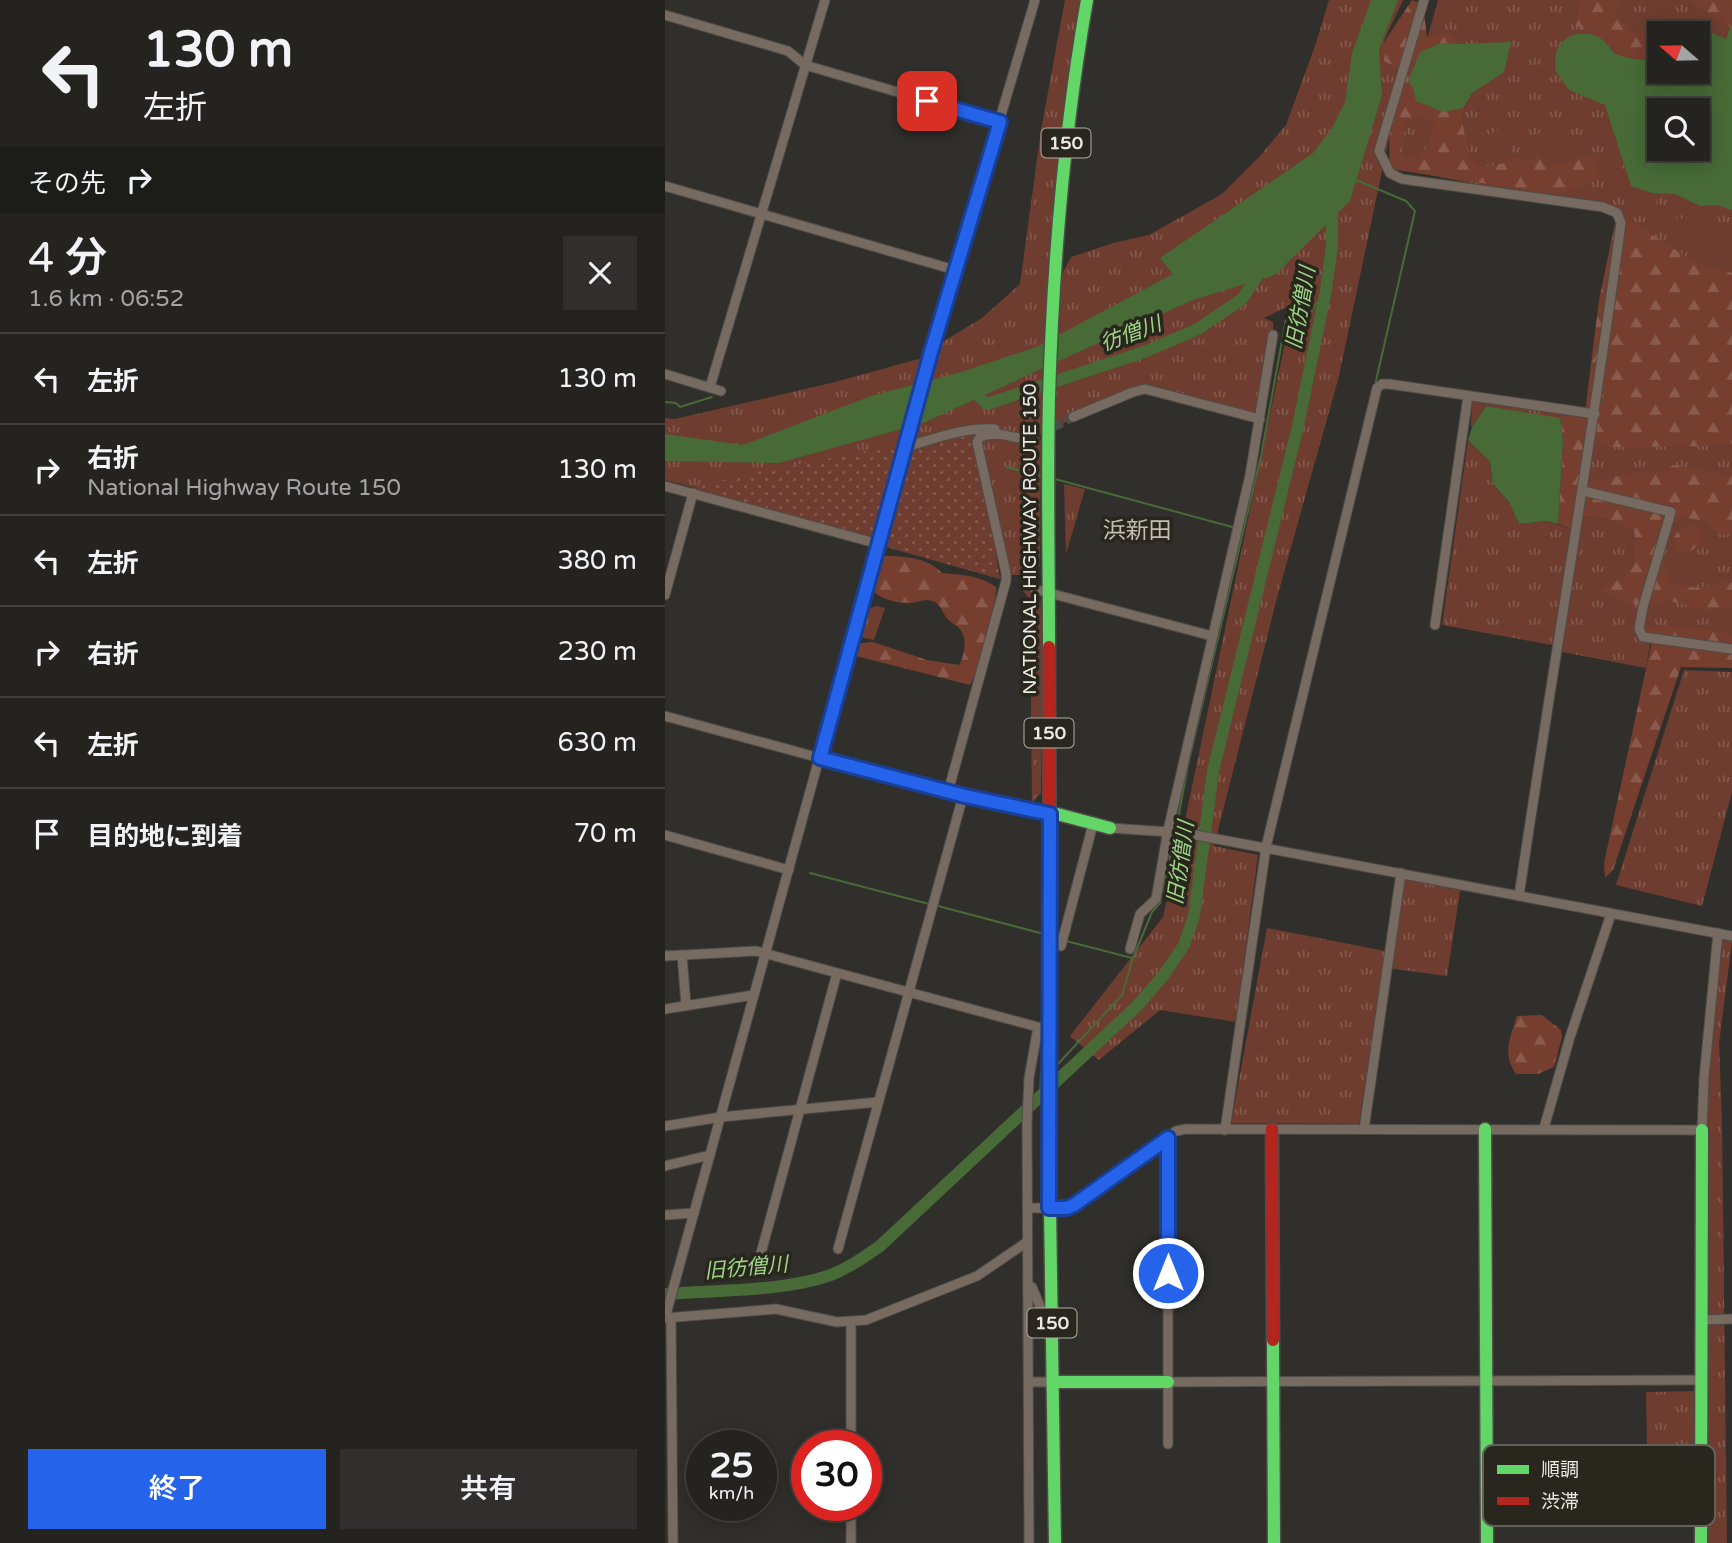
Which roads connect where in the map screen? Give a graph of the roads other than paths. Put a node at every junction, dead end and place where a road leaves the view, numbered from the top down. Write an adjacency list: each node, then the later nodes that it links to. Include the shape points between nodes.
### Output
1 (825, 0): 6 (street)
2 (1035, 0): 7 (street)
3 (1087, 0): 25 (main road, NATIONAL HIGHWAY ROUTE 150 / 150, via 1068,130 1053,287)
4 (1424, 0): 16 (street, via 1379,151 1390,173 1402,179 1603,207 1620,216)
5 (665, 15): 6 (street, via 788,51)
6 (805, 65): 7 (street); 9 (street)
7 (1000, 122): 10 (street)
8 (665, 186): 9 (street)
9 (762, 214): 10 (street); 13 (street)
10 (955, 270): 19 (street)
11 (1273, 335): 18 (street)
12 (665, 374): 13 (street)
13 (710, 387): 14 (street)
14 (721, 391)
15 (1468, 396): 16 (street); 27 (street); 39 (street, via 1389,384 1377,388)
16 (1595, 414): 21 (street)
17 (1073, 417): 18 (street, via 1145,389)
18 (1260, 419): 28 (street)
19 (905, 447): 23 (street); 32 (street, via 983,429 1017,430 1026,439 990,434 977,442 1006,581)
20 (665, 486): 22 (street)
21 (1583, 491): 29 (street, via 1671,512 1643,607 1639,629 1643,637); 42 (street)
22 (693, 494): 23 (street); 26 (street)
23 (879, 544): 31 (street)
24 (1034, 589): 25 (street)
25 (1049, 593): 28 (street); 34 (main road, NATIONAL HIGHWAY ROUTE 150 / 150)
26 (665, 595)
27 (1435, 625)
28 (1212, 636): 37 (street)
29 (1732, 649)
30 (665, 716): 31 (street)
31 (820, 758): 32 (main road); 40 (street)
32 (948, 792): 33 (main road)
33 (963, 796): 34 (main road); 52 (street)
34 (1050, 814): 35 (main road); 70 (main road, NATIONAL HIGHWAY ROUTE 150 / 150)
35 (1093, 824): 36 (main road); 46 (street)
36 (1110, 828): 37 (street)
37 (1168, 830): 39 (street); 47 (street, via 1156,899 1140,914)
38 (665, 835): 40 (street)
39 (1266, 847): 41 (street); 64 (street)
40 (789, 870): 48 (street)
41 (1401, 873): 42 (street); 62 (street)
42 (1519, 896): 43 (street)
43 (1611, 914): 44 (street); 60 (street)
44 (1718, 933): 45 (street); 65 (street)
45 (1732, 936)
46 (1061, 946)
47 (1130, 949)
48 (765, 953): 49 (street); 51 (street); 53 (street)
49 (682, 955): 50 (street); 54 (street)
50 (665, 956)
51 (838, 973): 52 (street); 57 (street)
52 (908, 992): 56 (street); 69 (street, via 1038,1027 1028,1098)
53 (754, 995): 54 (street); 58 (street)
54 (686, 1005): 55 (street)
55 (665, 1009)
56 (878, 1102): 57 (street); 74 (street)
57 (800, 1109): 58 (street); 75 (street)
58 (721, 1116): 59 (street); 67 (street)
59 (665, 1125)
60 (1543, 1128): 63 (street); 65 (street)
61 (1272, 1129): 62 (street); 64 (street); 87 (main road)
62 (1364, 1129): 63 (street)
63 (1485, 1129): 83 (main road)
64 (1225, 1130): 66 (street, via 1186,1129)
65 (1702, 1130): 79 (main road)
66 (1168, 1138): 70 (street, via 1074,1205); 86 (street)
67 (711, 1155): 68 (street); 71 (street)
68 (665, 1166)
69 (1027, 1208): 70 (street); 73 (street)
70 (1049, 1208): 81 (main road, NATIONAL HIGHWAY ROUTE 150 / 150)
71 (694, 1213): 72 (street); 77 (street)
72 (665, 1215)
73 (1027, 1242): 76 (street); 80 (street, via 978,1276)
74 (838, 1249)
75 (758, 1265)
76 (1028, 1269): 81 (street); 84 (street)
77 (667, 1318): 80 (street, via 776,1309); 92 (street)
78 (1732, 1319): 79 (street)
79 (1702, 1320): 82 (main road)
80 (851, 1322): 88 (street)
81 (1052, 1334): 85 (main road, NATIONAL HIGHWAY ROUTE 150 / 150)
82 (1702, 1380): 83 (street); 91 (main road)
83 (1486, 1381): 87 (street); 90 (main road)
84 (1029, 1382): 85 (street); 96 (street)
85 (1053, 1382): 86 (main road); 97 (main road, NATIONAL HIGHWAY ROUTE 150 / 150)
86 (1168, 1382): 87 (street); 89 (street)
87 (1274, 1382): 98 (main road)
88 (851, 1430)
89 (1168, 1444)
90 (1486, 1445)
91 (1702, 1445)
92 (669, 1483): 94 (street)
93 (851, 1521): 95 (street)
94 (673, 1543)
95 (851, 1543)
96 (1030, 1543)
97 (1055, 1543)
98 (1274, 1543)

